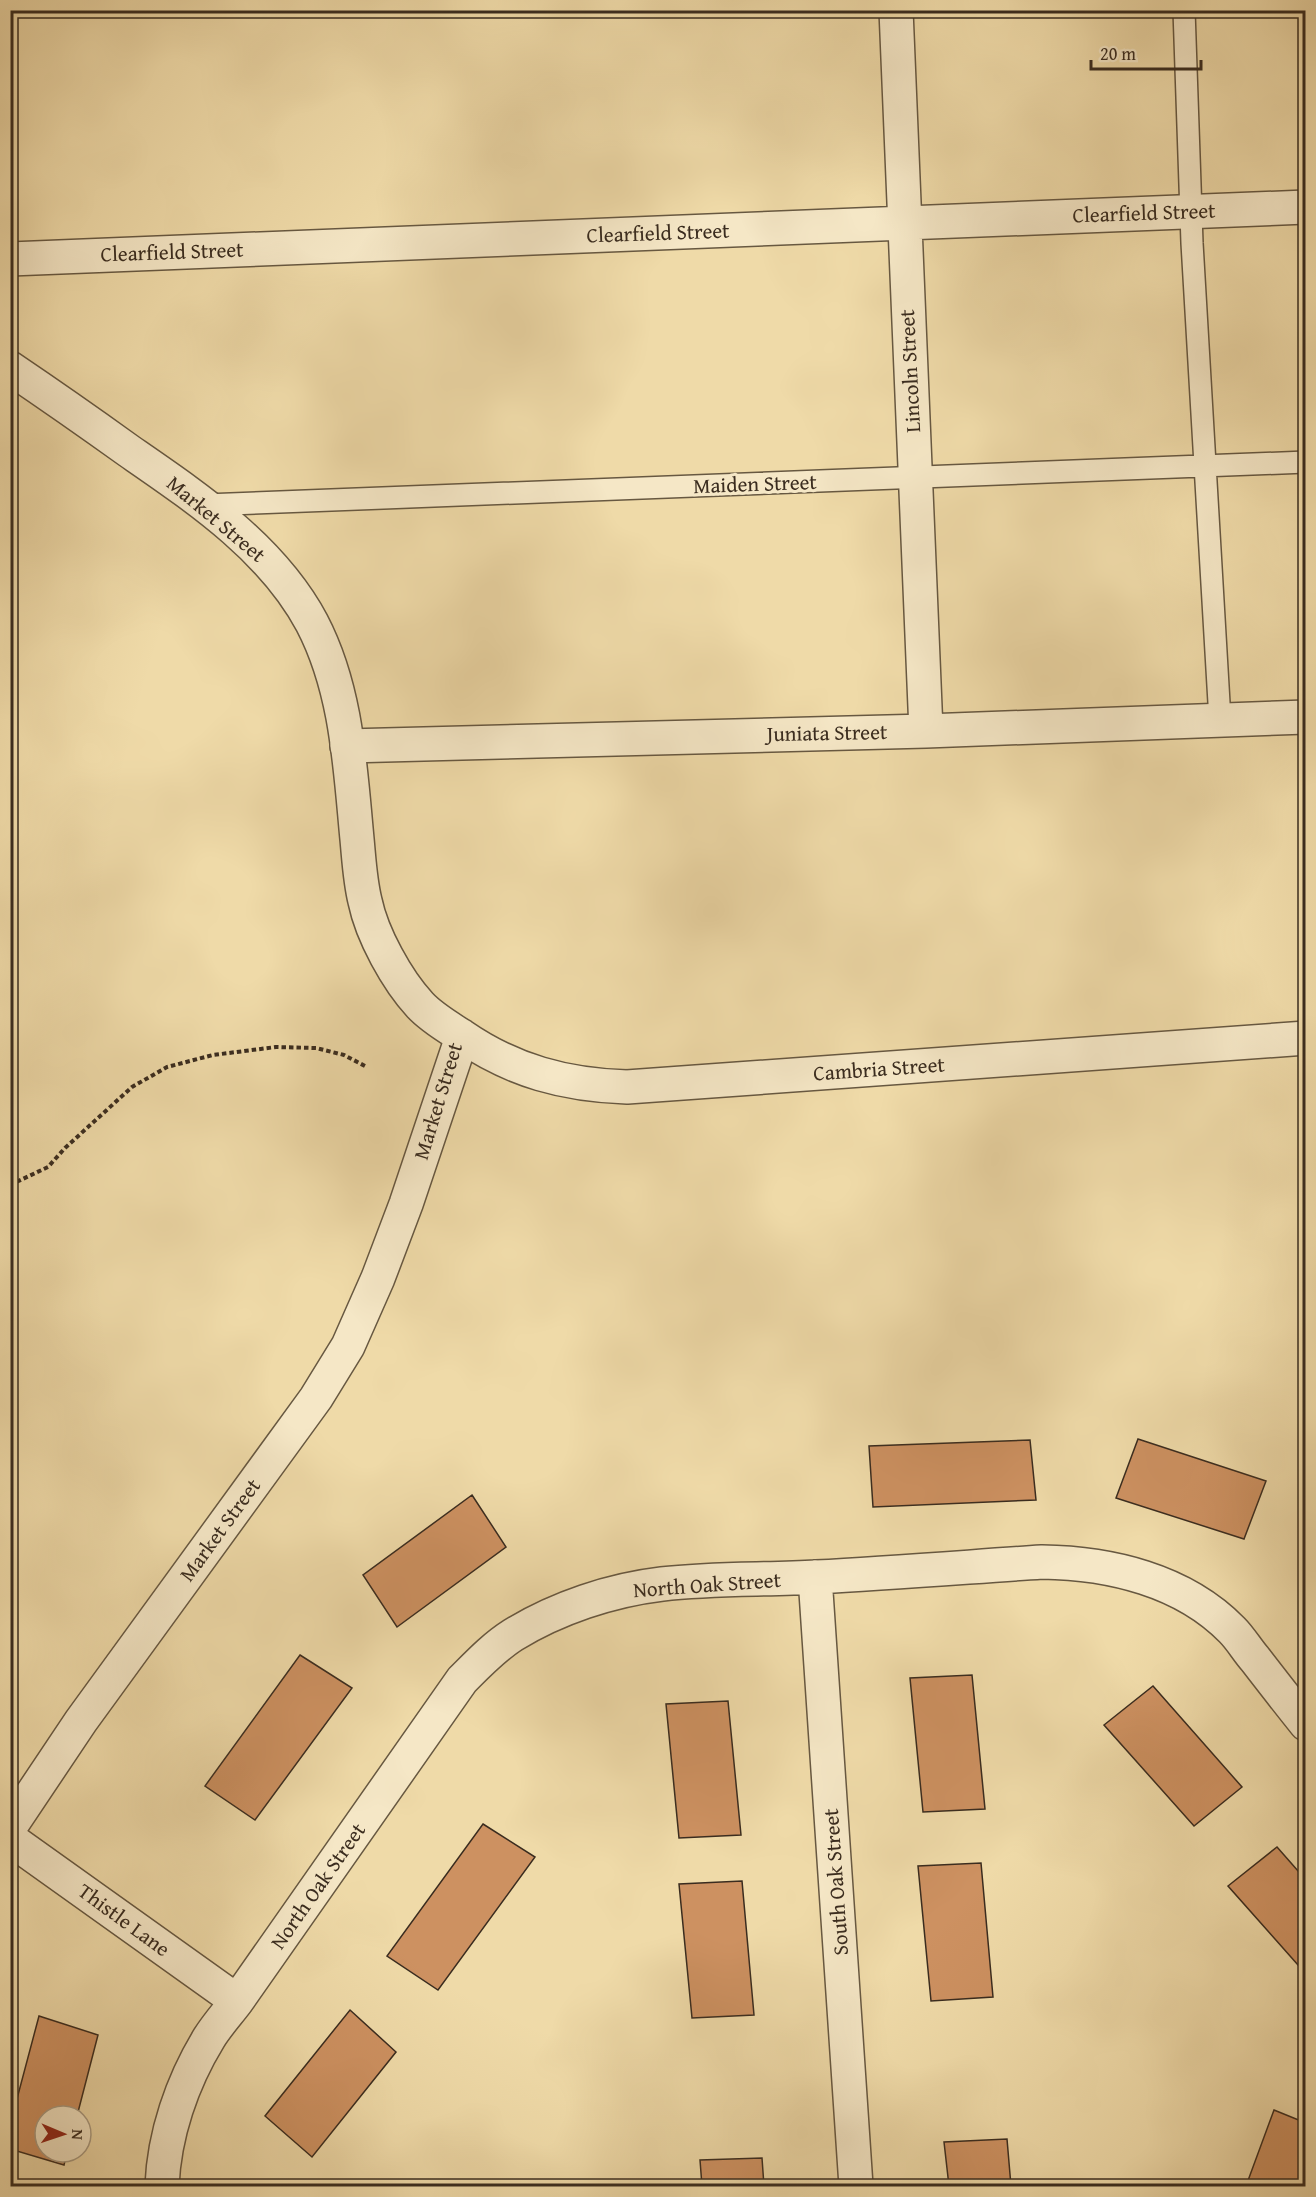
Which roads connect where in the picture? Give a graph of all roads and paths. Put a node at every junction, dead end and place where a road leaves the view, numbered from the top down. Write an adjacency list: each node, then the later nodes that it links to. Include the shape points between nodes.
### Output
1 (896, 10): 5 (street, Lincoln Street)
2 (1184, 10): 4 (lane)
3 (1305, 207): 4 (street, Clearfield Street)
4 (1190, 211): 5 (street, Clearfield Street); 9 (lane)
5 (903, 223): 6 (street, Clearfield Street); 10 (street, Lincoln Street)
6 (10, 259)
7 (10, 368): 11 (street, Market Street)
8 (1305, 462): 9 (lane, Maiden Street)
9 (1205, 467): 10 (lane, Maiden Street); 13 (lane)
10 (914, 478): 11 (lane, Maiden Street); 14 (street, Lincoln Street)
11 (205, 506): 15 (street, Market Street, via 257,551 312,623 340,700)
12 (1305, 717): 13 (street, Juniata Street)
13 (1220, 720): 14 (street, Juniata Street)
14 (926, 730): 15 (street, Juniata Street)
15 (347, 746): 16 (street, Market Street, via 360,870 373,927 421,1006)
16 (462, 1036): 17 (street, Cambria Street, via 526,1070 579,1083 627,1087); 22 (street, Market Street, via 392,1242 348,1346 316,1398 81,1721)
17 (1305, 1038)
18 (365, 1066): 19 (path, via 344,1055 316,1048 276,1047 213,1055 167,1067 132,1088 48,1167)
19 (10, 1185)
20 (815, 1577): 21 (street, North Oak Street, via 1042,1562 1072,1562 1132,1573 1168,1586 1232,1630); 24 (street, North Oak Street, via 639,1587 569,1608 511,1636 462,1680); 26 (street, South Oak Street)
21 (1305, 1724)
22 (10, 1827)
23 (10, 1839): 24 (street, Thistle Lane)
24 (237, 2001): 25 (street, via 209,2038 179,2103 165,2151)
25 (162, 2187)
26 (856, 2187)

